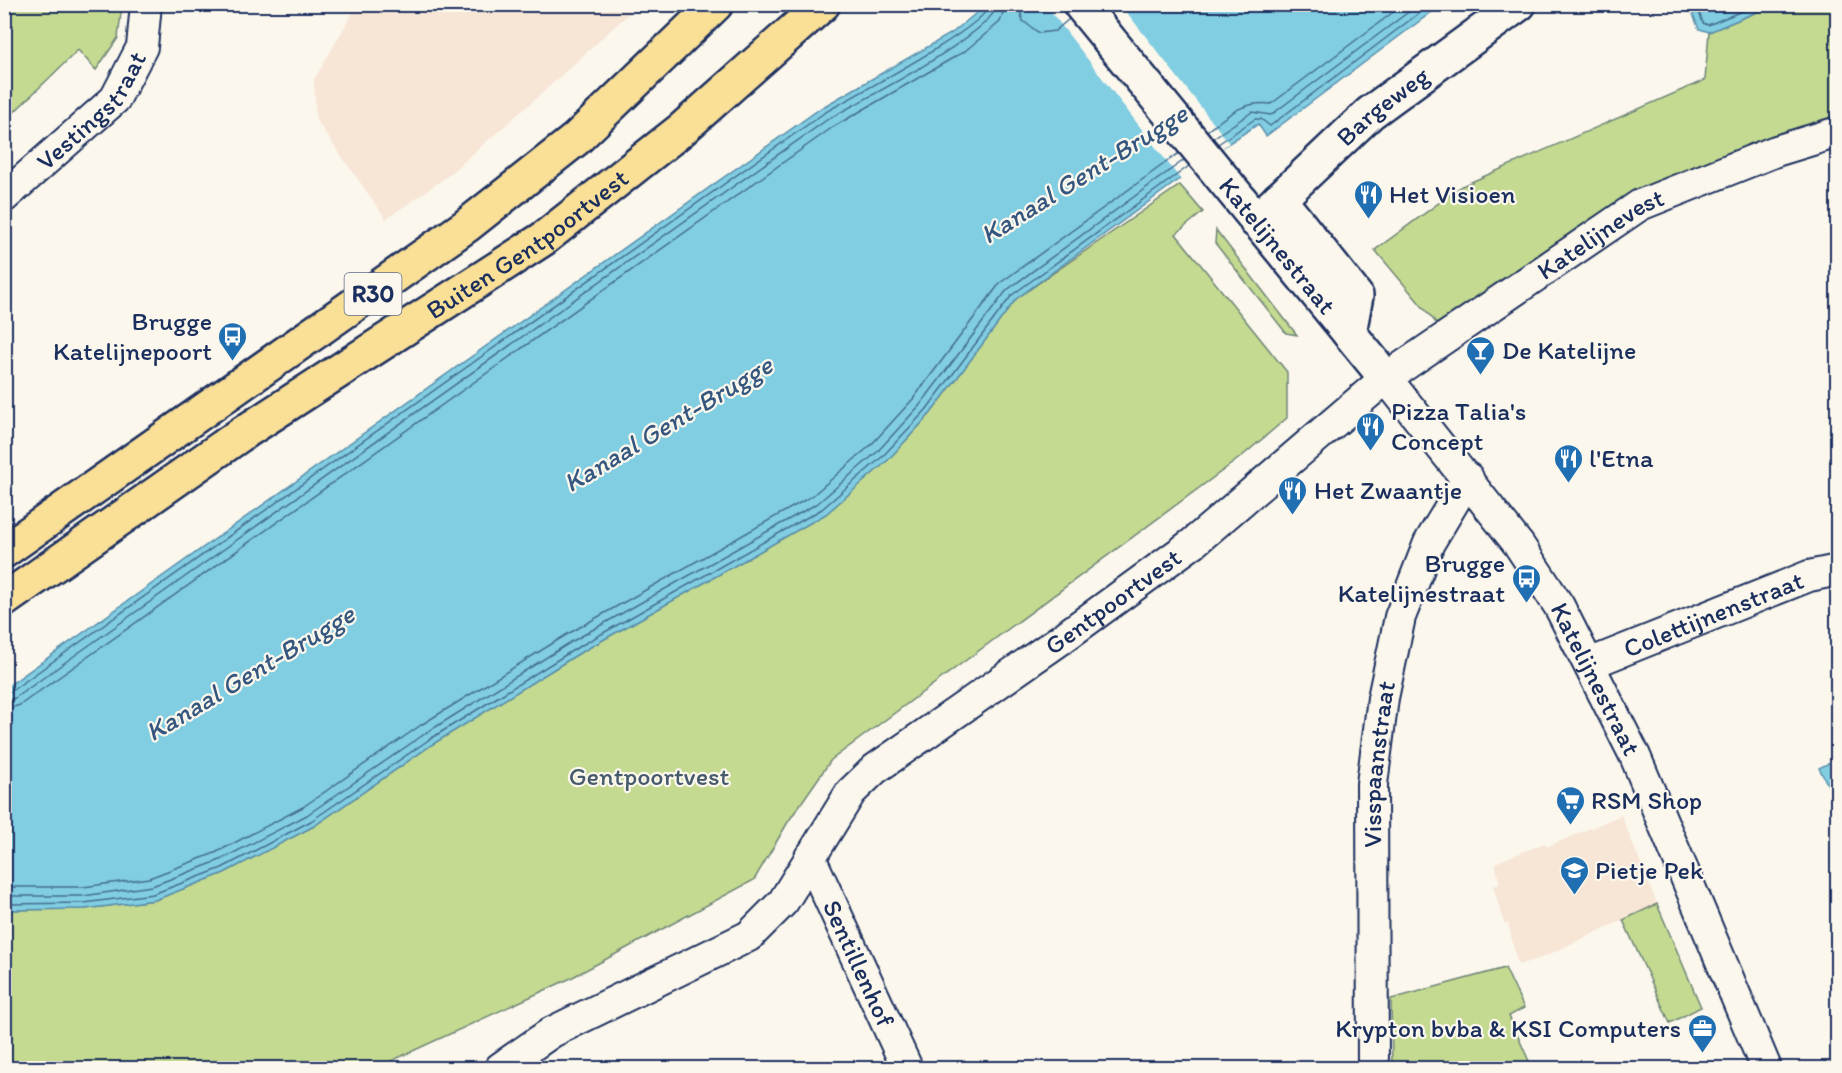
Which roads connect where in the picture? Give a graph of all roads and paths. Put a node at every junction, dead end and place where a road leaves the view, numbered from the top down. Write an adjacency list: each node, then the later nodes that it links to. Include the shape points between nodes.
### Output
1 (146, 4): 7 (street, Vestingstraat, via 142,47 115,99)
2 (716, 4): 11 (main road, Buiten Gentpoortvest / R30, via 576,139 466,226)
3 (823, 4): 13 (main road, Buiten Gentpoortvest / R30, via 681,130 543,239 240,435)
4 (1080, 4): 8 (street, Katelijnestraat, via 1207,160)
5 (1519, 4): 8 (street, Bargeweg, via 1370,113)
6 (1838, 132): 9 (street, Katelijnevest, via 1776,151 1640,205)
7 (4, 197)
8 (1268, 210): 9 (street, Katelijnestraat, via 1356,296 1348,333)
9 (1386, 378): 10 (street, Katelijnestraat); 15 (street, Gentpoortvest, via 1192,543 875,769 851,792)
10 (1468, 478): 14 (street, Katelijnestraat, via 1559,606); 18 (street, Visspaanstraat, via 1420,564 1400,617 1383,698 1372,784)
11 (4, 551)
12 (1838, 570): 14 (street, Colettijnenstraat, via 1809,576)
13 (4, 600)
14 (1589, 664): 19 (street, Katelijnestraat, via 1635,756)
15 (810, 857): 16 (street, Gentpoortvest, via 783,902 748,936 552,1032); 17 (street, Sentillenhof)
16 (500, 1068)
17 (907, 1068)
18 (1373, 1068)
19 (1766, 1068)

